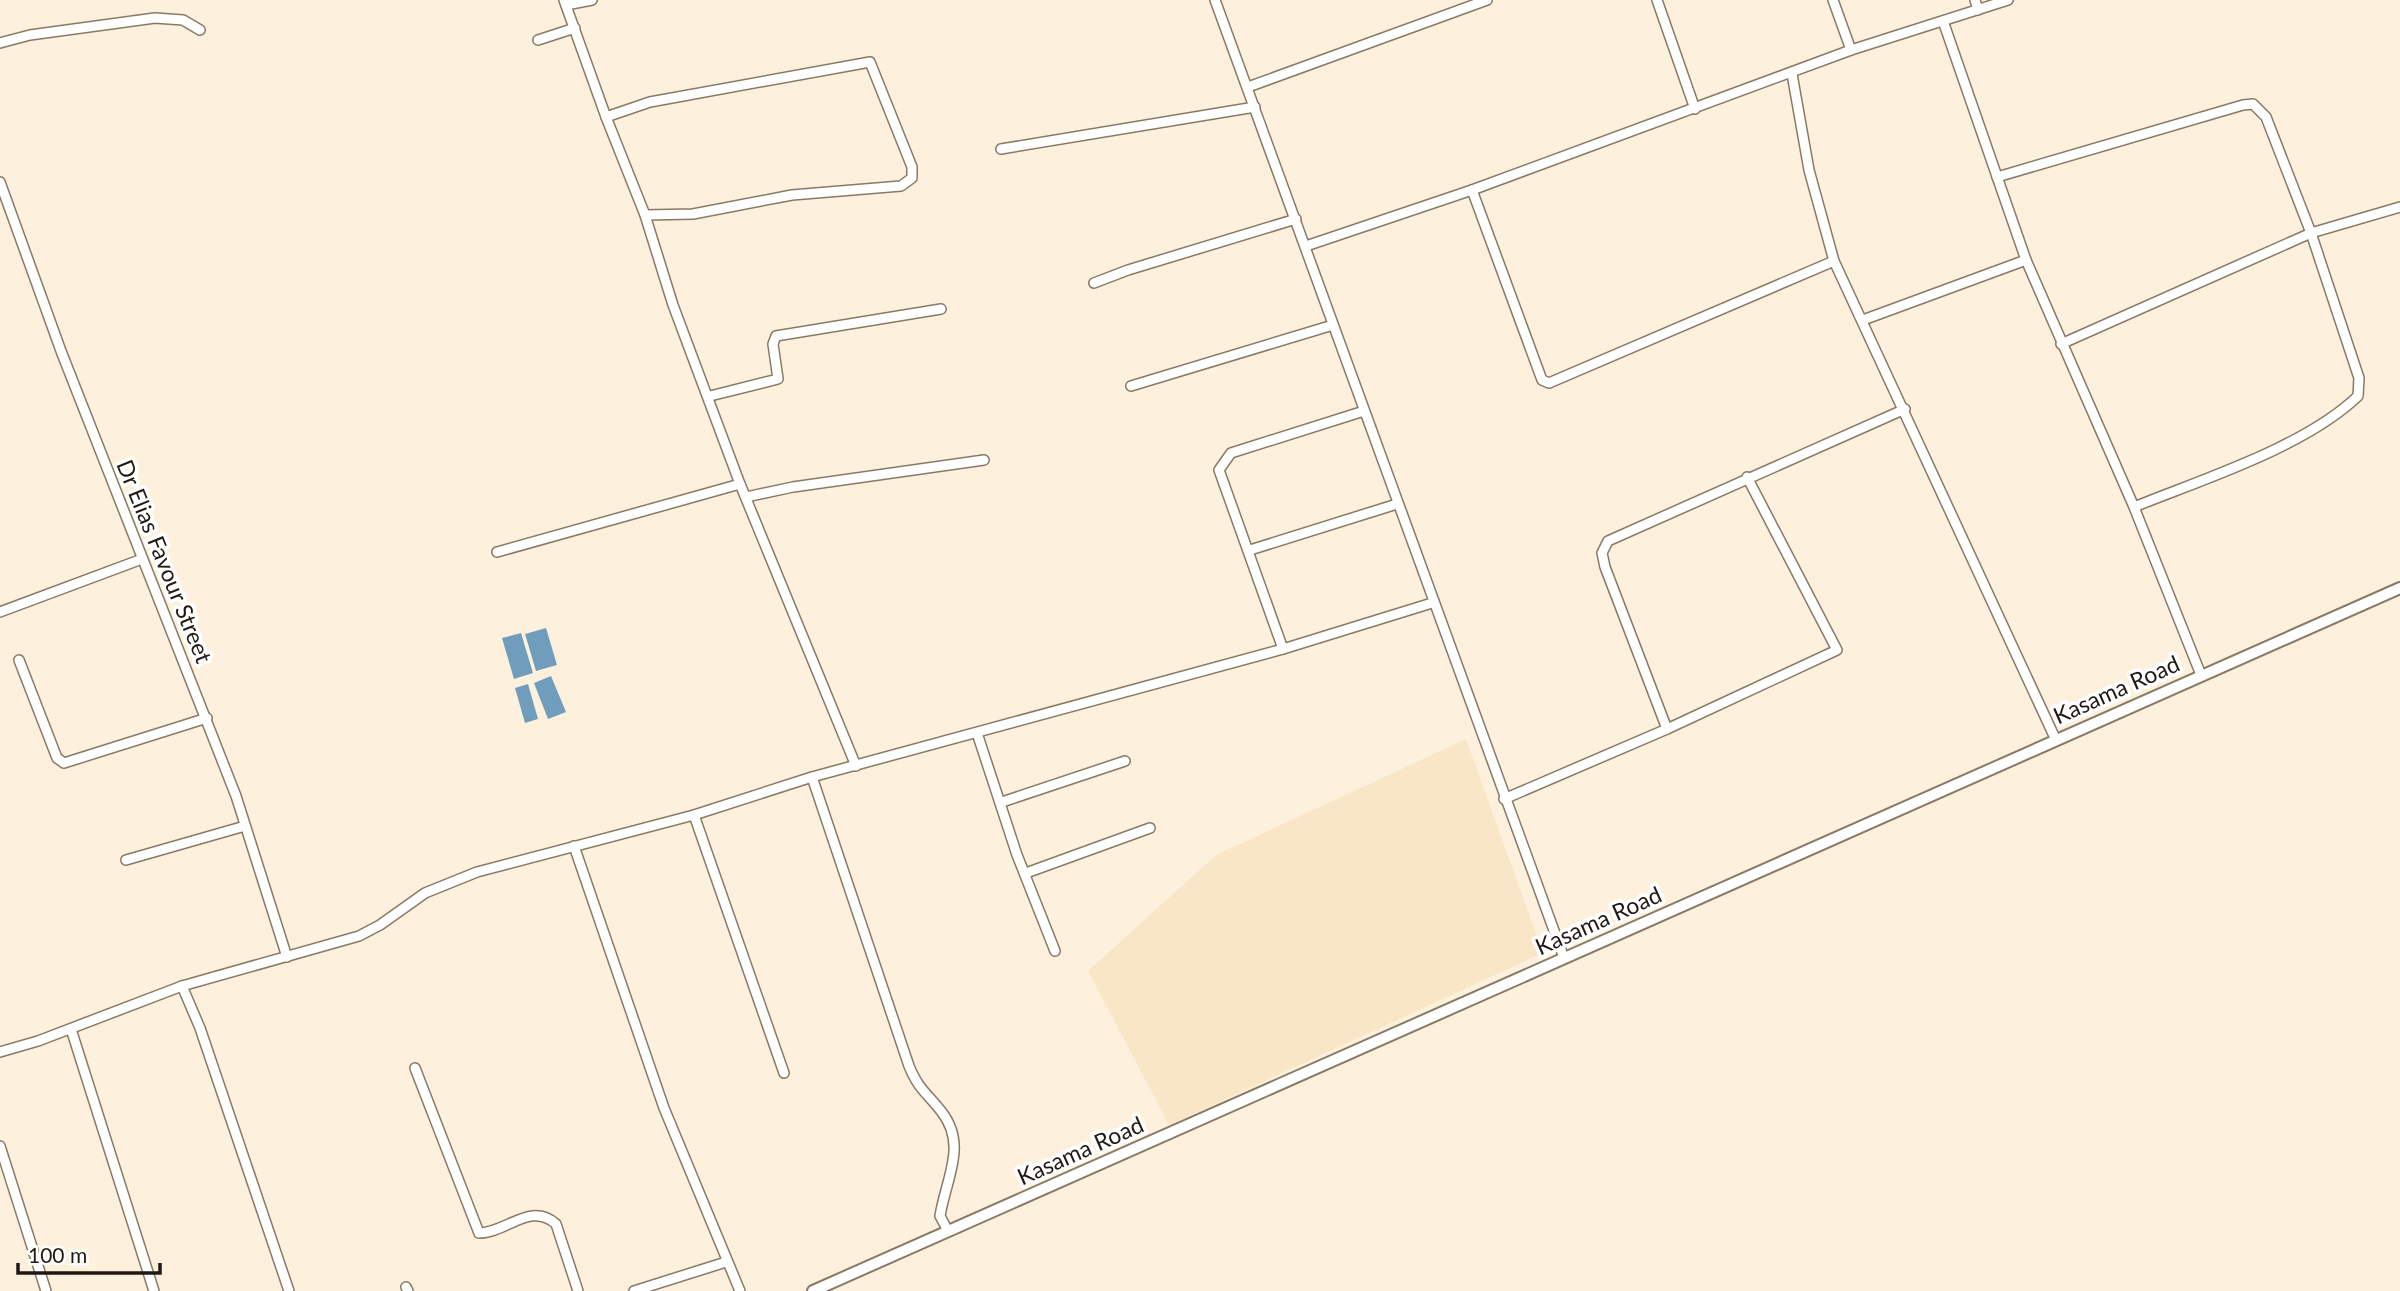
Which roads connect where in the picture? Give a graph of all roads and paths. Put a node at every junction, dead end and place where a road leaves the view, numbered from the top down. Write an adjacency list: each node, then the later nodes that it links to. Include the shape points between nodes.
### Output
1 (592, 0): 8 (street)
2 (1214, 0): 17 (street)
3 (1487, 0): 17 (street)
4 (1657, 0): 19 (street)
5 (1833, 0): 15 (street)
6 (1975, 0): 9 (street)
7 (2008, 0): 9 (street)
8 (565, 3): 11 (street)
9 (1979, 10): 10 (street)
10 (1942, 21): 15 (street); 22 (street)
11 (575, 28): 13 (street); 20 (street)
12 (200, 30): 14 (street, via 183,20 155,18)
13 (538, 40)
14 (0, 43)
15 (1851, 50): 16 (street)
16 (1792, 75): 19 (street); 31 (street, via 1809,170)
17 (1248, 87): 18 (street)
18 (1255, 107): 21 (street); 27 (street)
19 (1695, 109): 24 (street)
20 (606, 117): 26 (street); 26 (street, via 650,103 870,62 912,167 912,178 901,186 792,195 693,214)
21 (1001, 149)
22 (1997, 177): 28 (street, via 2253,104 2266,117); 30 (street)
23 (0, 183): 49 (street, Dr Elias Favour Street)
24 (1472, 190): 29 (street); 31 (street, via 1542,380 1549,383)
25 (2400, 207): 28 (street)
26 (645, 215): 38 (street, via 673,305)
27 (1296, 219): 29 (street); 32 (street)
28 (2311, 233): 36 (street); 46 (street, via 2359,377 2358,396 2278,447)
29 (1306, 246): 35 (street)
30 (2026, 260): 34 (street); 36 (street)
31 (1834, 261): 34 (street)
32 (1094, 284)
33 (941, 309): 38 (street, via 776,336 778,379)
34 (1863, 320): 39 (street)
35 (1334, 325): 37 (street); 40 (street)
36 (2061, 344): 46 (street)
37 (1131, 386)
38 (710, 396): 43 (street)
39 (1905, 409): 42 (street); 59 (street)
40 (1364, 411): 45 (street); 47 (street, via 1231,453 1219,477)
41 (984, 460): 44 (street)
42 (1747, 477): 57 (street, via 1608,541 1602,553); 57 (street, via 1837,650)
43 (740, 484): 44 (street); 48 (street)
44 (746, 497): 61 (street)
45 (1397, 504): 47 (street); 51 (street)
46 (2134, 507): 55 (street)
47 (1250, 550): 53 (street)
48 (497, 552)
49 (142, 558): 52 (street); 56 (street, Dr Elias Favour Street)
50 (2400, 588): 55 (street, Kasama Road)
51 (1432, 603): 53 (street); 63 (street)
52 (0, 612)
53 (1283, 649): 58 (street)
54 (19, 660): 56 (street, via 57,758 64,763)
55 (2201, 675): 59 (street, Kasama Road)
56 (207, 718): 66 (street, Dr Elias Favour Street)
57 (1667, 729): 63 (street)
58 (978, 733): 61 (street); 64 (street)
59 (2055, 738): 73 (street, Kasama Road)
60 (1125, 761): 64 (street)
61 (856, 766): 62 (street)
62 (812, 777): 65 (street); 80 (street, via 909,1066 919,1090 941,1111 955,1141 954,1166 940,1216)
63 (1504, 799): 73 (street)
64 (1002, 802): 70 (street)
65 (694, 815): 68 (street); 78 (street)
66 (245, 825): 69 (street); 72 (street, Dr Elias Favour Street)
67 (1150, 828): 70 (street)
68 (574, 846): 72 (street, via 448,882 359,936); 81 (street, via 660,1096)
69 (126, 860)
70 (1026, 873): 71 (street)
71 (1055, 951)
72 (287, 957): 74 (street)
73 (1564, 958): 80 (street, Kasama Road)
74 (182, 986): 75 (street); 84 (street, via 201,1028)
75 (71, 1029): 76 (street); 83 (street)
76 (0, 1052)
77 (415, 1068): 85 (street, via 479,1233 534,1214 549,1217 556,1224)
78 (784, 1073)
79 (0, 1146): 82 (street)
80 (948, 1231): 88 (street, Kasama Road)
81 (726, 1262): 86 (street); 87 (street)
82 (47, 1291)
83 (154, 1291)
84 (289, 1291)
85 (578, 1291)
86 (634, 1291)
87 (740, 1291)
88 (813, 1291)

